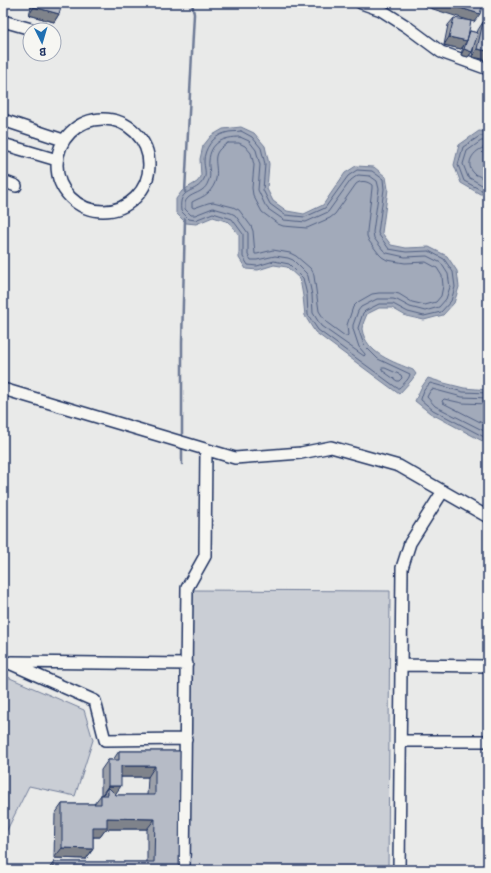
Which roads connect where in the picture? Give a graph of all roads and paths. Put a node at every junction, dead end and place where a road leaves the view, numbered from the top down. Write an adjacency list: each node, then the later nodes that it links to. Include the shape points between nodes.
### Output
1 (361, 3): 4 (street, via 381,10 441,52)
2 (3, 21): 3 (street)
3 (22, 26)
4 (488, 69)
5 (3, 120): 6 (street)
6 (64, 140): 8 (street, via 58,150); 8 (street, via 76,127 89,120 103,118 118,121 131,128 141,138 148,151 150,166 147,182 139,195 126,206 111,211 95,211 80,206 67,196 59,182)
7 (3, 144): 8 (street)
8 (57, 160)
9 (3, 181): 10 (street)
10 (16, 186)
11 (3, 389): 12 (street)
12 (206, 450): 13 (street, via 235,458 301,453 331,447 399,466); 16 (street, via 205,556 187,588)
13 (443, 491): 14 (street); 17 (street, via 410,543 402,568)
14 (488, 517)
15 (5, 662): 16 (street); 19 (street, via 95,701 105,740)
16 (187, 664): 19 (street)
17 (401, 665): 18 (street); 20 (street)
18 (488, 666)
19 (186, 739): 22 (street)
20 (401, 741): 21 (street); 23 (street)
21 (488, 741)
22 (184, 870)
23 (399, 870)

